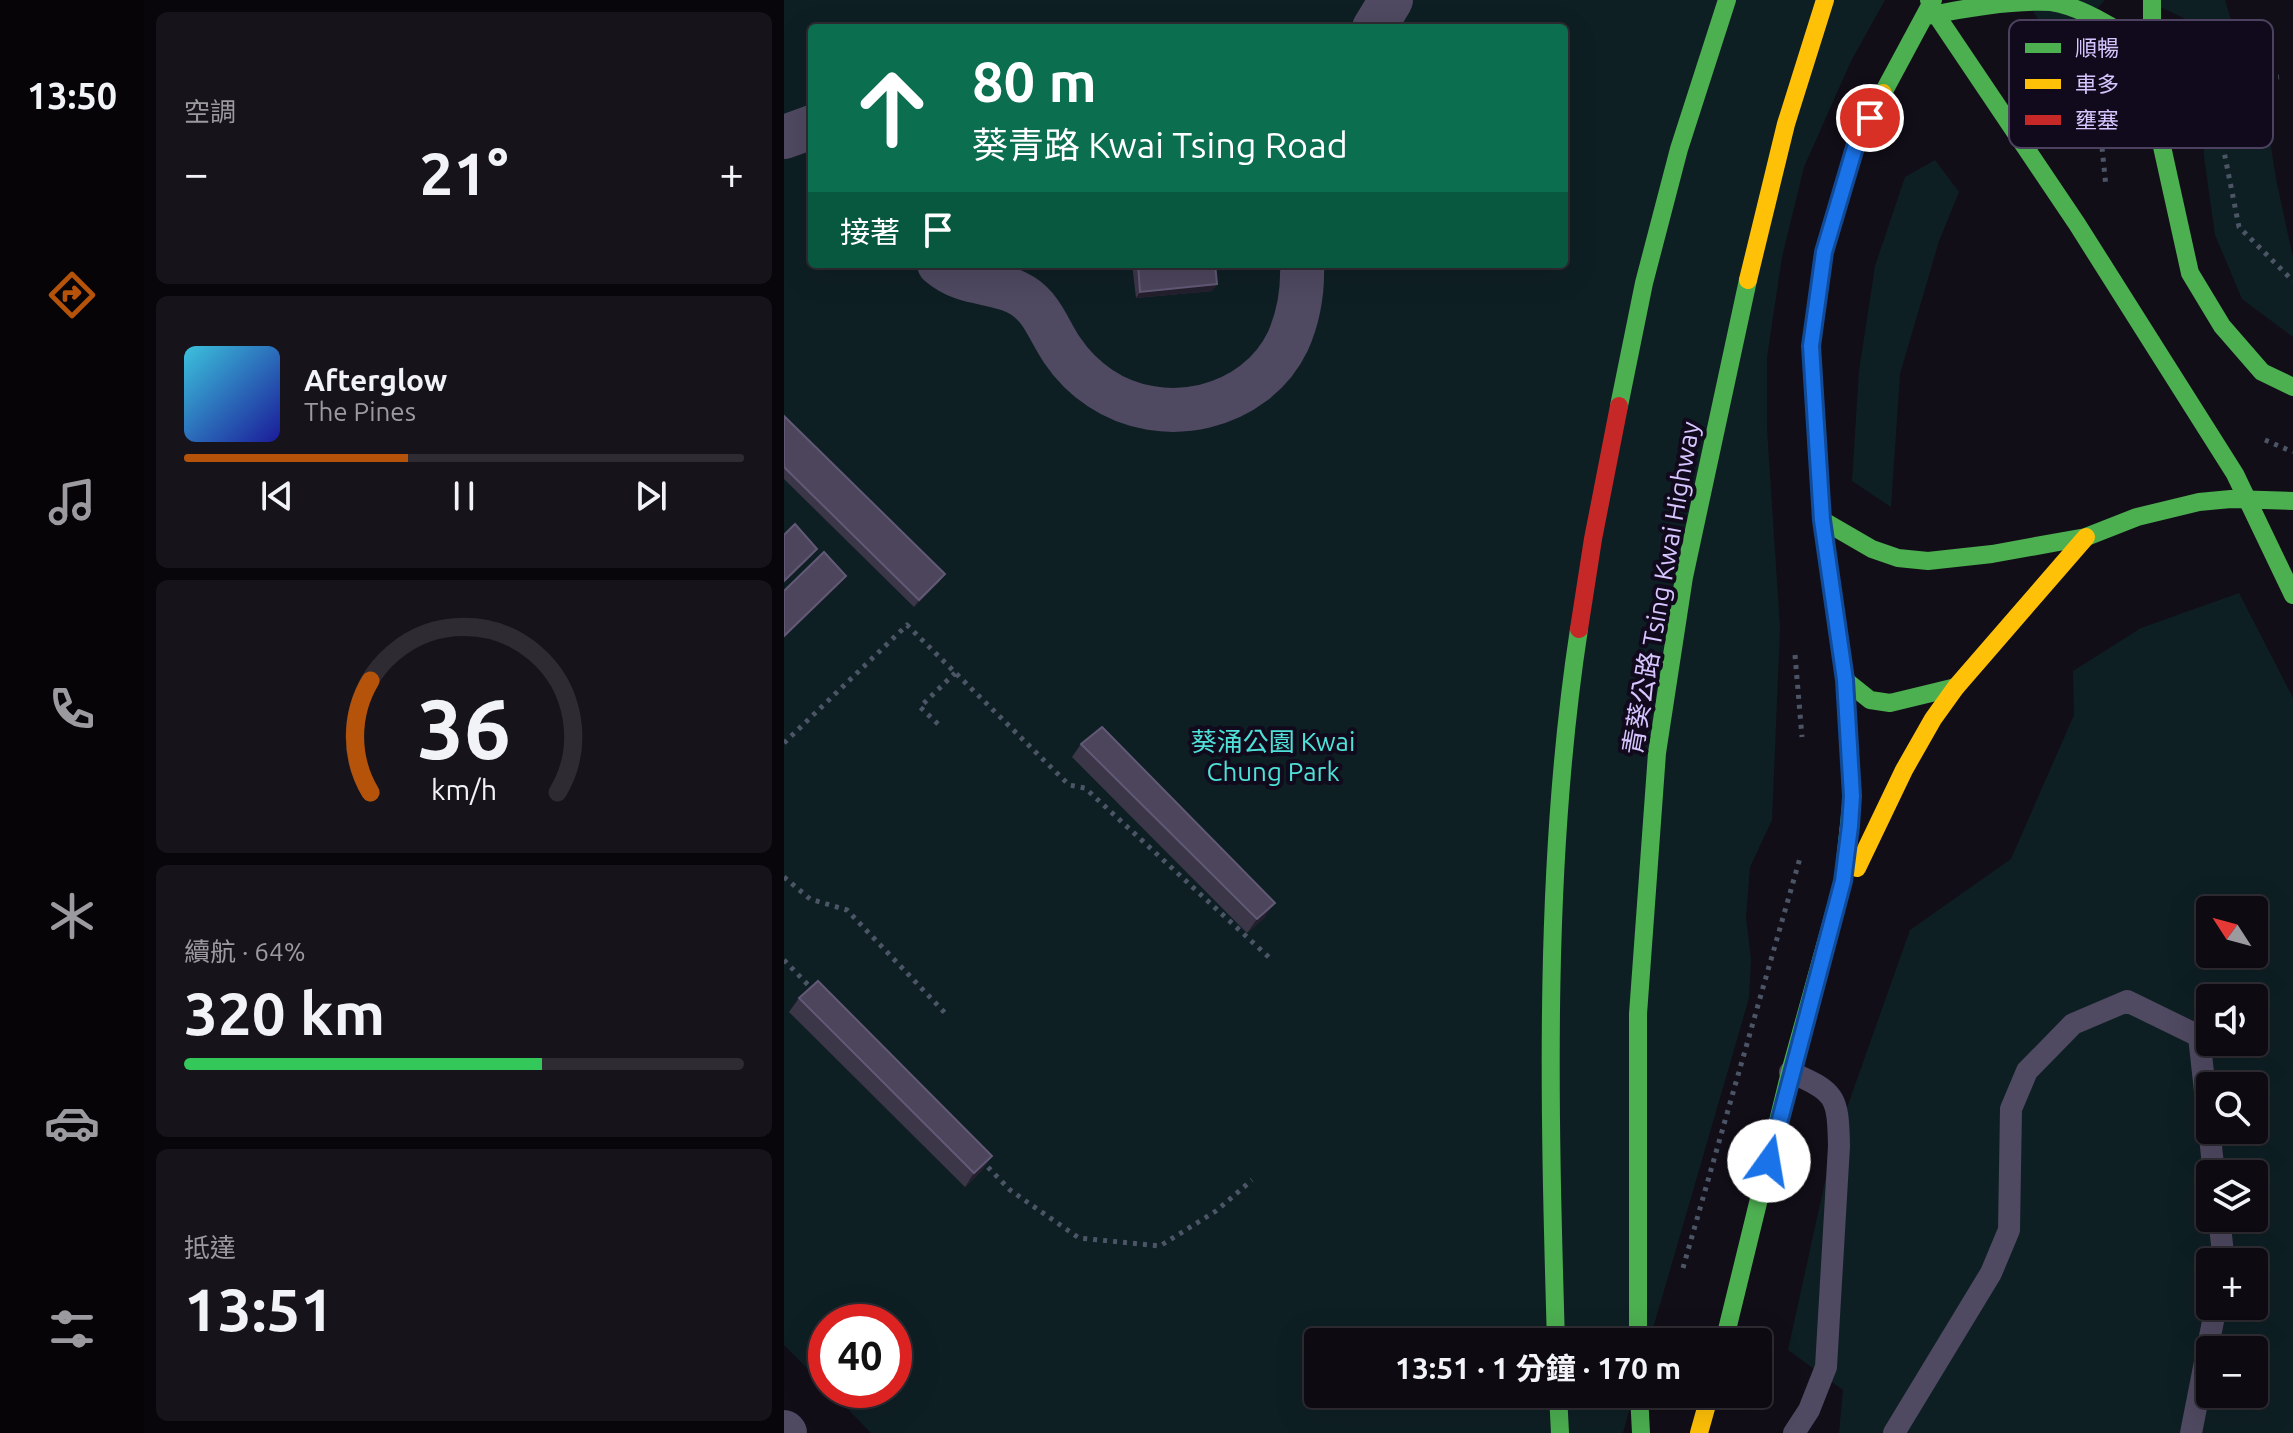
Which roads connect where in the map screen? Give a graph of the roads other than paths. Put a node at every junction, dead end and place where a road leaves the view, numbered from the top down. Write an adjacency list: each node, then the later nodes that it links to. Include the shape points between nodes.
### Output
1 (1391, 0): 6 (street)
2 (1727, 0): 25 (main road, via 1679,149 1644,283 1593,539 1570,688 1558,835 1549,1087)
3 (1825, 0): 26 (main road, 青葵公路 Tsing Kwai Highway, via 1786,124 1730,357 1684,577 1657,753 1638,1014)
4 (1930, 5): 5 (main road, via 2052,2); 7 (main road, bridge); 16 (main road, via 1856,144 1824,252 1811,346)
5 (2094, 20)
6 (1376, 24)
7 (2009, 123)
8 (808, 128): 9 (street)
9 (784, 137)
10 (2026, 148): 18 (main road, bridge, via 2235,474)
11 (2162, 148): 14 (main road, via 2190,273 2222,326 2262,372)
12 (945, 268): 13 (street, via 1031,302 1070,361 1103,390 1135,405 1177,411 1227,398 1273,363 1295,323)
13 (1302, 268)
14 (2293, 387)
15 (2293, 501): 17 (main road, via 2199,502 2137,517)
16 (1822, 520): 17 (main road, via 1872,549 1928,561); 19 (main road)
17 (2086, 537): 20 (main road)
18 (2293, 595)
19 (1845, 680): 20 (main road, via 1870,700 1890,703); 21 (main road, via 1852,796)
20 (1956, 687): 21 (main road, via 1918,743)
21 (1834, 916): 22 (main road)
22 (1790, 1072): 27 (main road); 34 (lane, via 1833,1097 1839,1146 1826,1367)
23 (2212, 1160): 35 (lane, via 2199,1036 2127,1001 2073,1024 2027,1071 2011,1109 2009,1230 1991,1273)
24 (2213, 1320): 36 (lane)
25 (1556, 1328)
26 (1638, 1328)
27 (1727, 1328)
28 (1559, 1408): 31 (main road)
29 (1640, 1408): 32 (main road, bridge)
30 (1706, 1408): 33 (main road)
31 (1560, 1433)
32 (1641, 1433)
33 (1699, 1433)
34 (1794, 1433)
35 (1894, 1433)
36 (2191, 1433)

